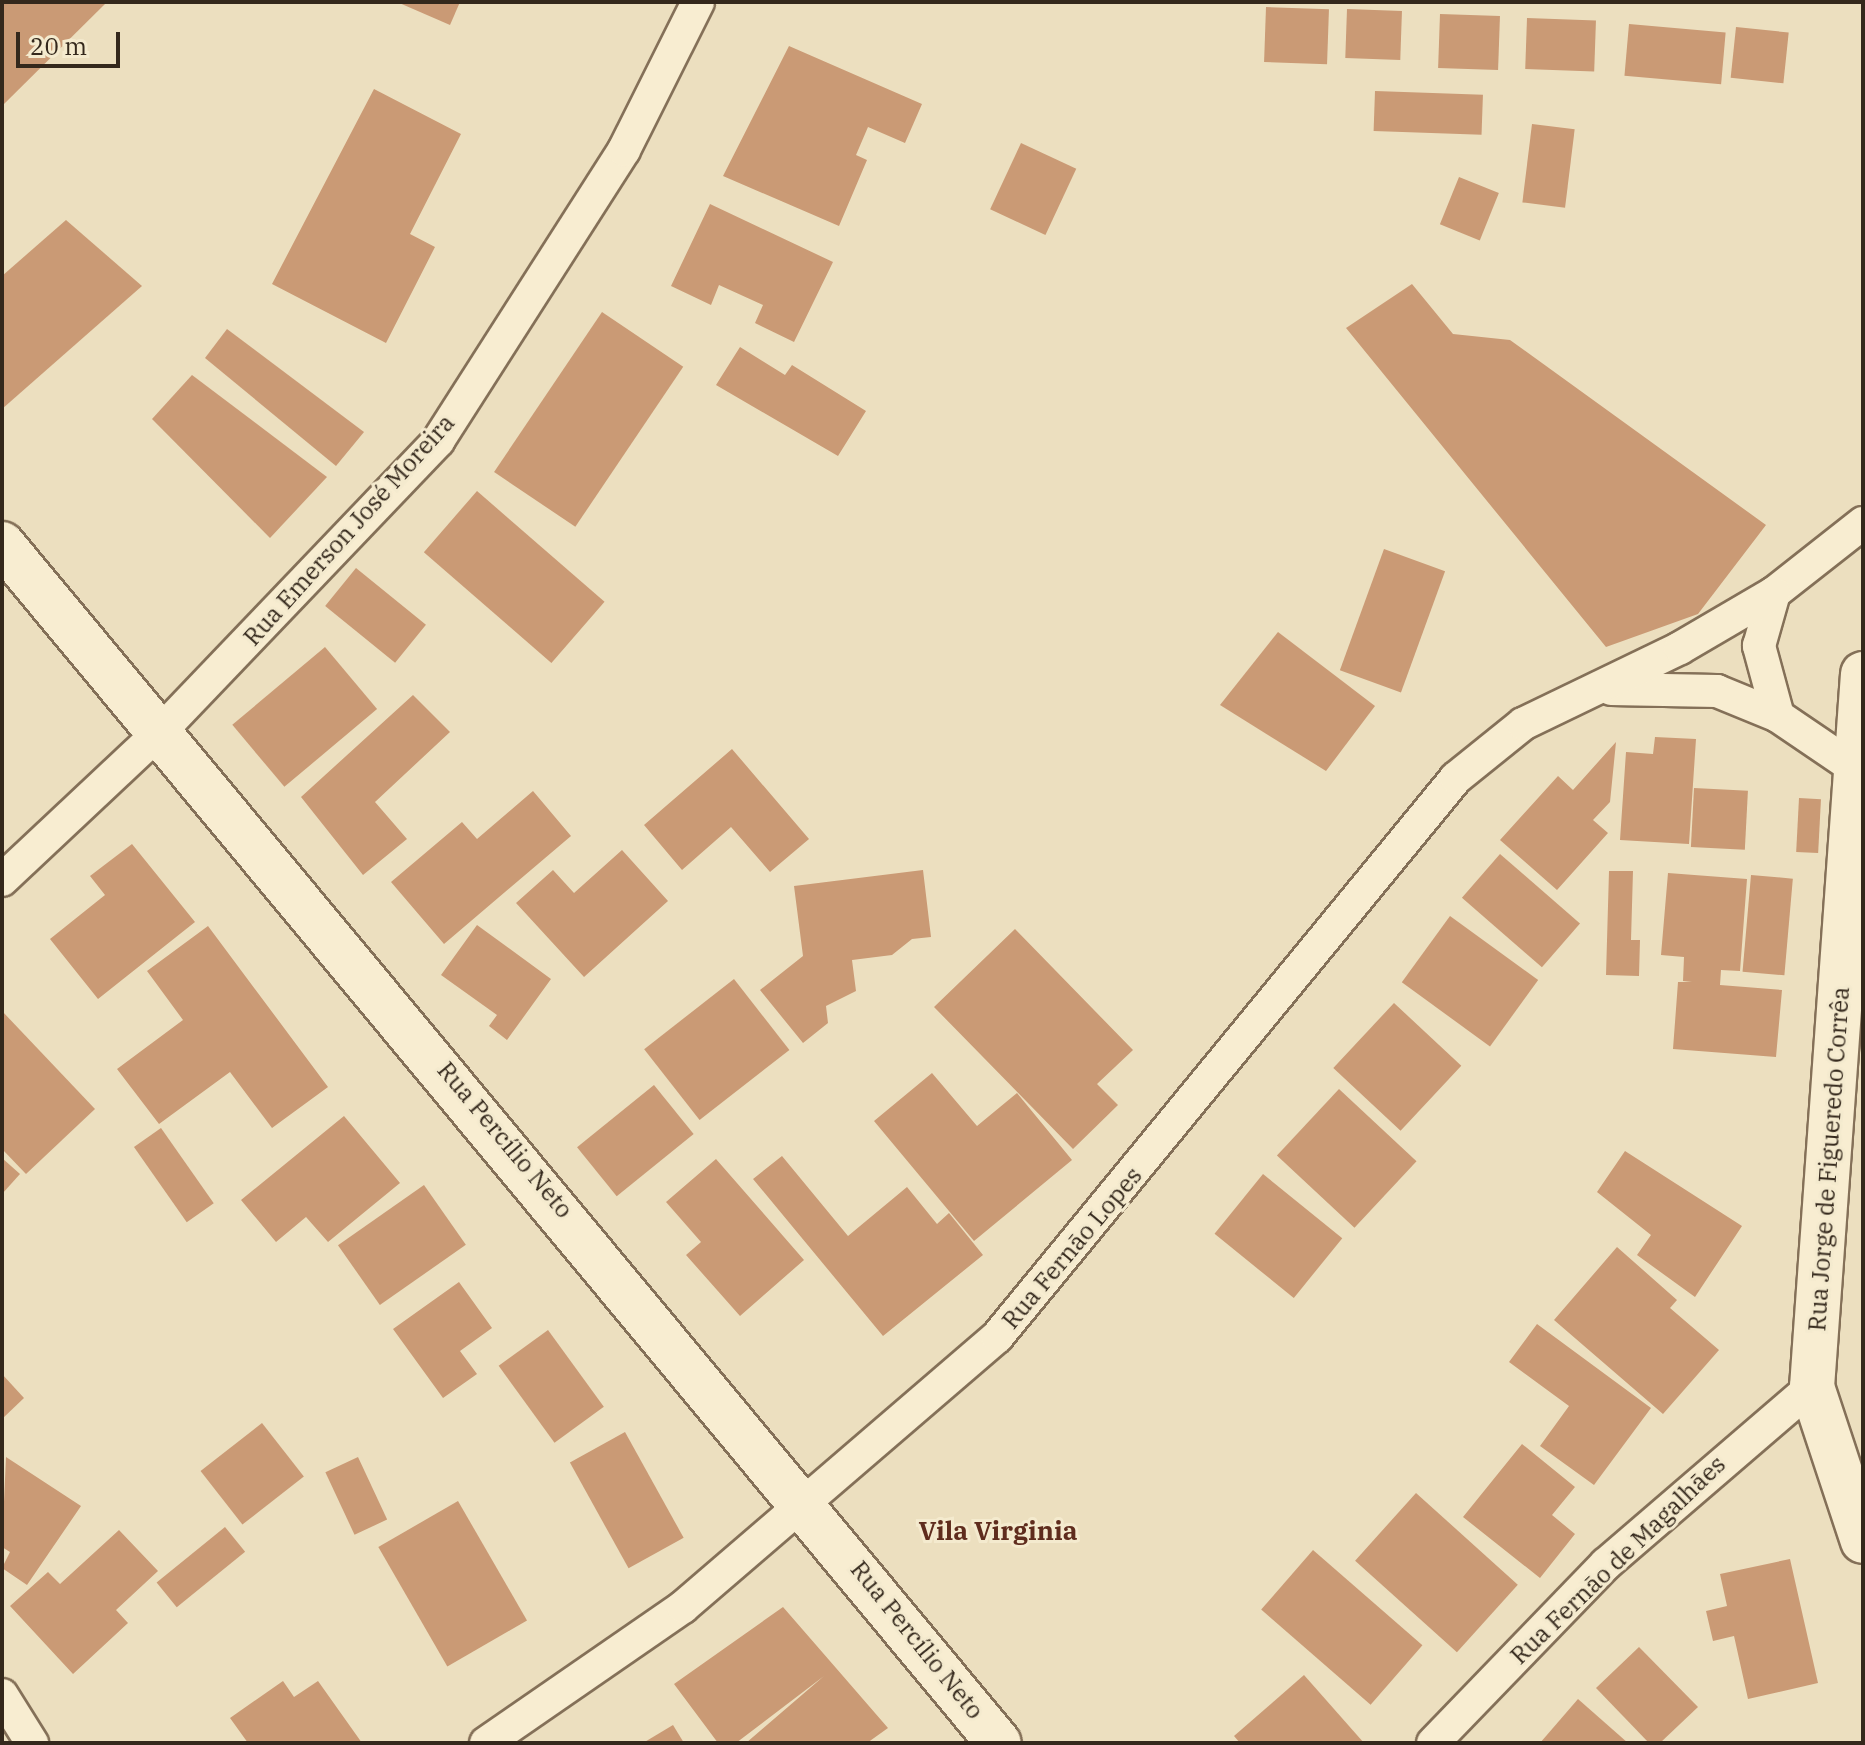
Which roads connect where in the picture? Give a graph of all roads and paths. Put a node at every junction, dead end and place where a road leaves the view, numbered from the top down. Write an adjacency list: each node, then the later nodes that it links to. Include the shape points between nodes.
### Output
1 (698, 2): 8 (street, Rua Emerson José Moreira, via 624,150 438,441)
2 (1863, 523): 4 (street, Rua Fernão Lopes)
3 (2, 544): 8 (main road, Rua Percílio Neto)
4 (1774, 593): 6 (street, Rua Fernão Lopes); 7 (street, via 1759,646)
5 (1863, 674): 9 (main road, Rua Jorge de Figueredo Corrêa)
6 (1592, 690): 7 (street, Rua Fernão Lopes, via 1679,685 1717,691); 12 (street, Rua Fernão Lopes, via 1523,724 1456,778 997,1337)
7 (1778, 716): 9 (street, Rua Fernão Lopes)
8 (162, 730): 10 (street, Rua Emerson José Moreira); 12 (main road, Rua Percílio Neto)
9 (1856, 769): 11 (main road, Rua Jorge de Figueredo Corrêa)
10 (2, 880)
11 (1812, 1387): 13 (main road, Rua Jorge de Figueredo Corrêa); 18 (street, Rua Fernão de Magalhães, via 1606,1564)
12 (803, 1500): 16 (street, Rua Fernão Lopes, via 683,1607); 17 (main road, Rua Percílio Neto)
13 (1863, 1541)
14 (2, 1695): 15 (street)
15 (32, 1743)
16 (486, 1743)
17 (999, 1743)
18 (1433, 1743)

